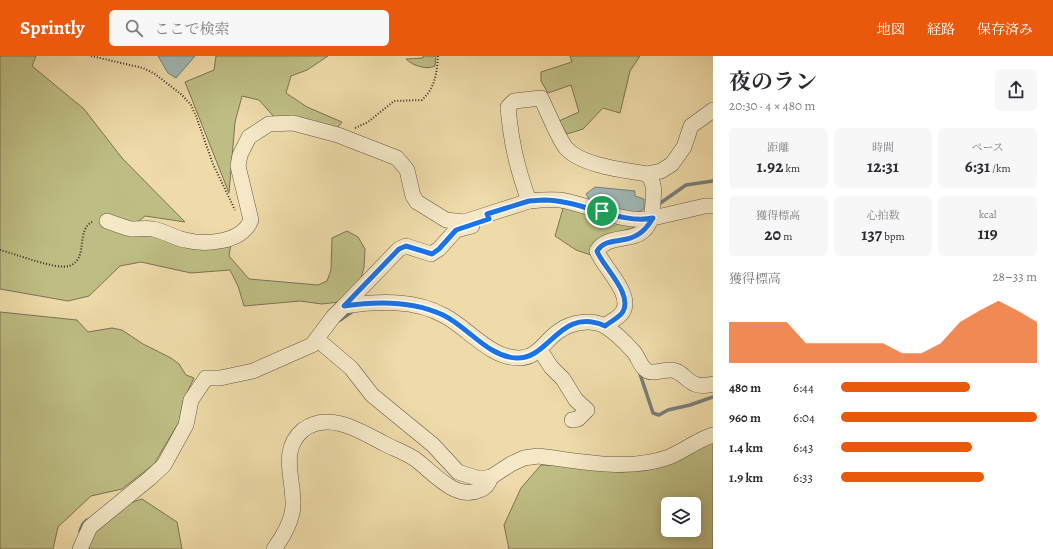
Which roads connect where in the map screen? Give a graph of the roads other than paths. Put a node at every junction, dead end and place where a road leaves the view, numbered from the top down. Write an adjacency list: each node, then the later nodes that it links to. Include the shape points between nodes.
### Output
1 (713, 110): 2 (street, via 691,126 683,151 672,164 661,171)
2 (647, 174): 3 (street, via 597,165 583,159 566,148 541,98 514,101 508,107 510,137 516,166); 6 (street, via 654,182)
3 (529, 201): 5 (street); 6 (street, via 559,200 633,219)
4 (713, 206): 6 (street)
5 (487, 214): 7 (street, via 464,222 446,220 417,202 413,196 407,170 397,158 338,135 293,123 270,124 249,137 240,155 238,166 251,220 249,226 234,237 200,242); 8 (street, via 489,219 456,230 432,254 406,246 399,249)
6 (653, 218): 9 (street, via 639,234 628,239 607,242 597,251 619,285 625,307 622,313)
7 (107, 221)
8 (344, 306): 10 (street, via 333,317); 11 (street, via 391,303 419,306 444,315 506,356 527,357)
9 (605, 326): 11 (street, via 590,322 569,326 558,331); 12 (street, via 633,350 648,371 671,370 691,383)
10 (321, 342): 15 (street, via 351,368 372,395 425,438 458,472 480,480); 16 (street, via 253,371 220,378 206,378 191,400 186,425 164,465 90,527)
11 (542, 351): 13 (street, via 576,400 587,410 578,419)
12 (713, 384)
13 (572, 420)
14 (713, 435): 15 (street, via 670,457 645,464 630,466 538,456 524,458)
15 (491, 477): 17 (street, via 483,489 465,493 435,477 415,459 353,427 331,422 310,426 297,437 290,450 293,506 285,530)
16 (80, 549)
17 (274, 549)

